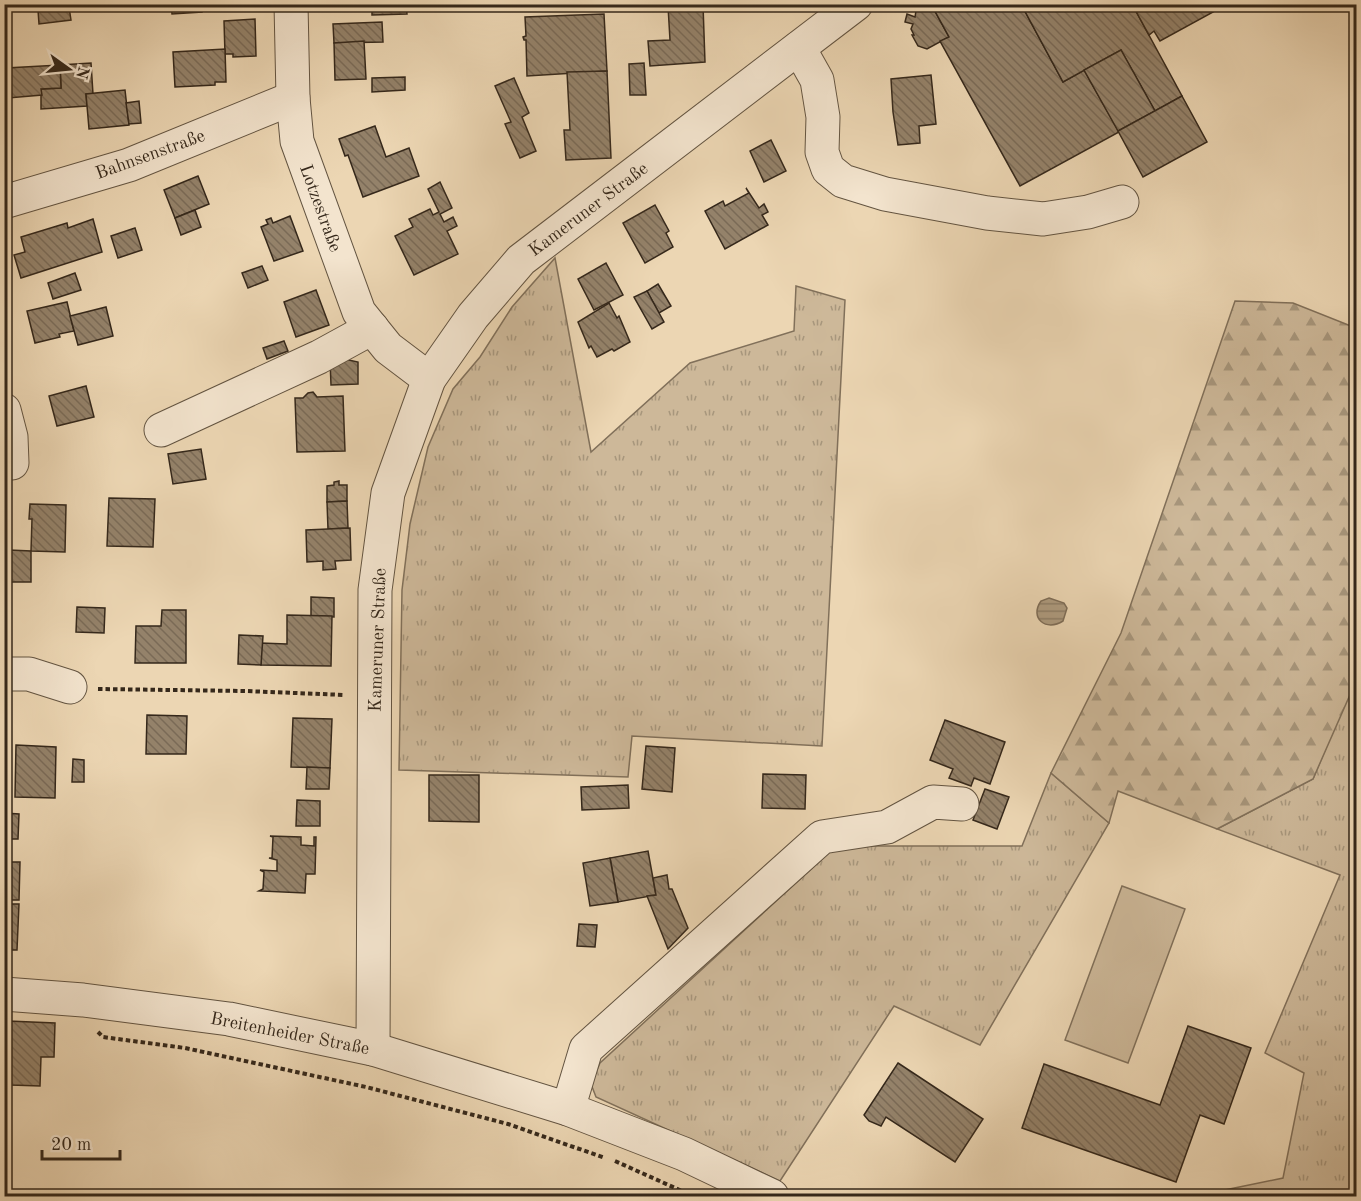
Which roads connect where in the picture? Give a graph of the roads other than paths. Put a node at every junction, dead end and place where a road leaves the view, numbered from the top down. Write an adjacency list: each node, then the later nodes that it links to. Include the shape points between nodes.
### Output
1 (291, 4): 4 (street, Lotzestraße)
2 (856, 4): 3 (street, Kameruner Straße)
3 (799, 48): 6 (street, via 817,80 824,117 822,152 828,169 843,181 885,194 1043,219); 8 (street, Kameruner Straße, via 521,260 473,316)
4 (293, 98): 5 (street, Bahnsenstraße, via 129,165); 7 (street, Lotzestraße, via 297,141 359,312)
5 (4, 202)
6 (1122, 202)
7 (372, 328): 8 (street, Lotzestraße, via 388,348); 10 (street, via 319,357)
8 (429, 379): 16 (street, Kameruner Straße, via 388,493 375,590)
9 (4, 410): 11 (street)
10 (161, 430)
11 (12, 463)
12 (4, 674): 13 (street, via 29,674)
13 (70, 687)
14 (962, 804): 17 (street, via 933,802 887,827 822,837 586,1049)
15 (4, 994): 16 (street, Breitenheider Straße, via 229,1019)
16 (373, 1049): 17 (street, Breitenheider Straße)
17 (568, 1109): 18 (street, Breitenheider Straße, via 684,1155)
18 (772, 1197)

